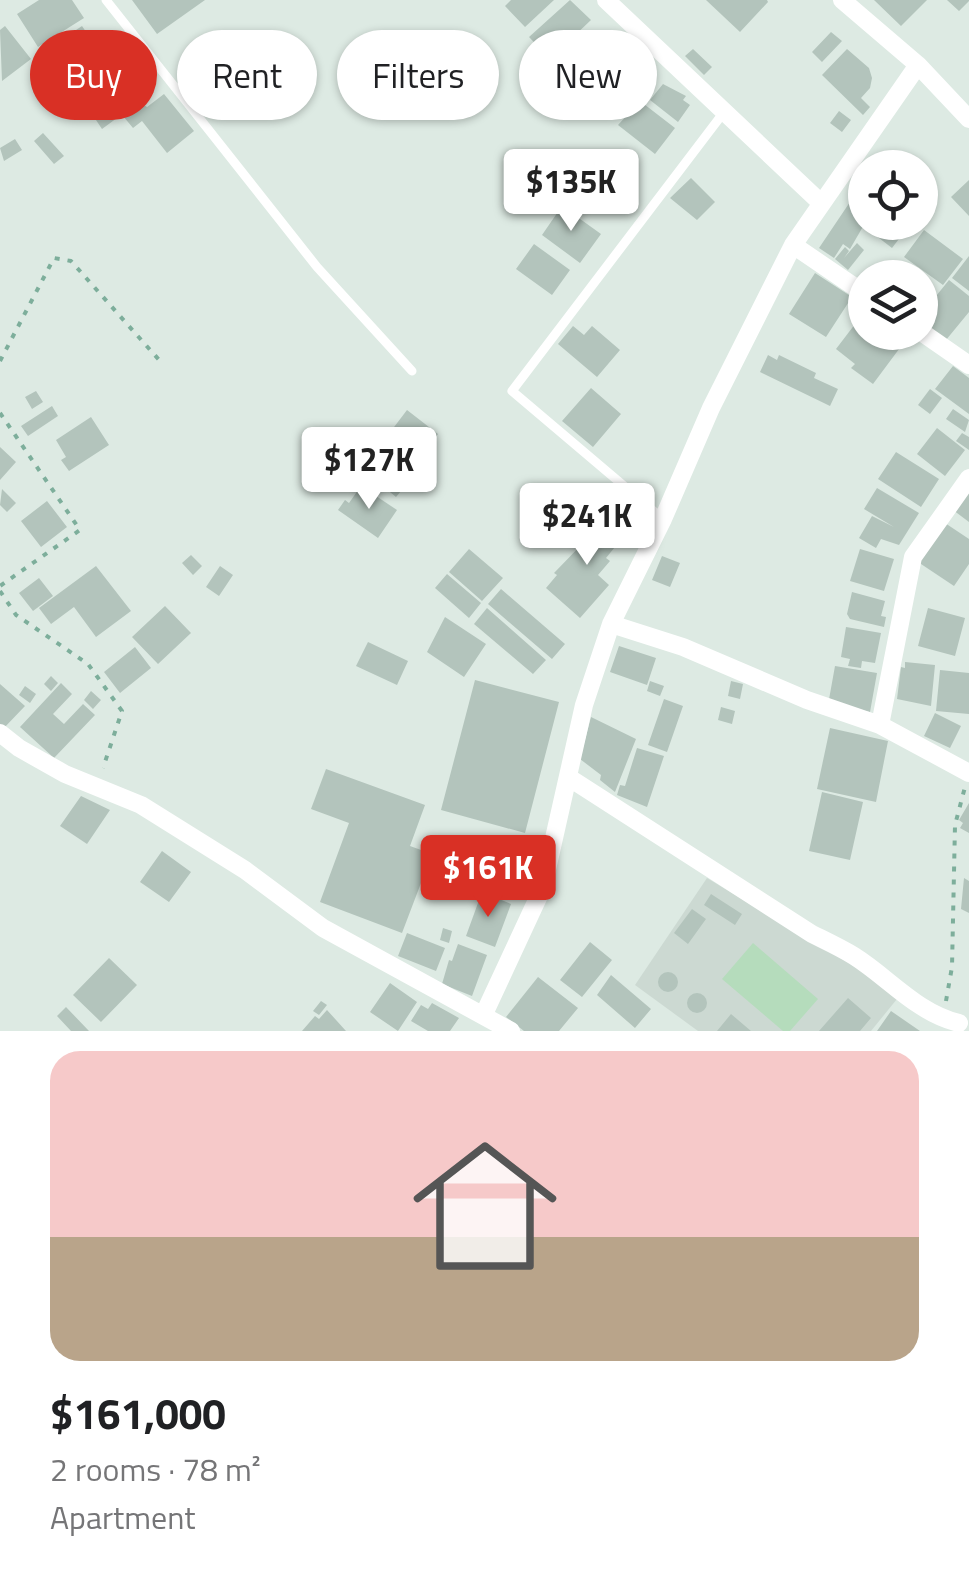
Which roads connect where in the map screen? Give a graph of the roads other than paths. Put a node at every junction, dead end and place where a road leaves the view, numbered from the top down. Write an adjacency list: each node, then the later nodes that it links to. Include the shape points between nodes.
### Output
1 (106, 0): 12 (lane, via 317,267)
2 (606, 0): 5 (street)
3 (842, 0): 4 (street)
4 (918, 65): 6 (street); 7 (street)
5 (724, 112): 7 (street); 14 (lane, via 512,392)
6 (969, 120)
7 (821, 204): 8 (street)
8 (793, 246): 9 (street); 14 (street)
9 (848, 283)
10 (938, 343): 11 (street)
11 (969, 365)
12 (412, 371)
13 (969, 478): 16 (street, via 914,557)
14 (663, 520): 15 (street)
15 (611, 624): 16 (street); 19 (street)
16 (880, 725): 18 (street)
17 (0, 733): 20 (street, via 34,757 156,814 323,928)
18 (969, 773)
19 (568, 777): 20 (street, via 543,887); 21 (street)
20 (484, 1014): 22 (street)
21 (951, 1021)
22 (511, 1031)

